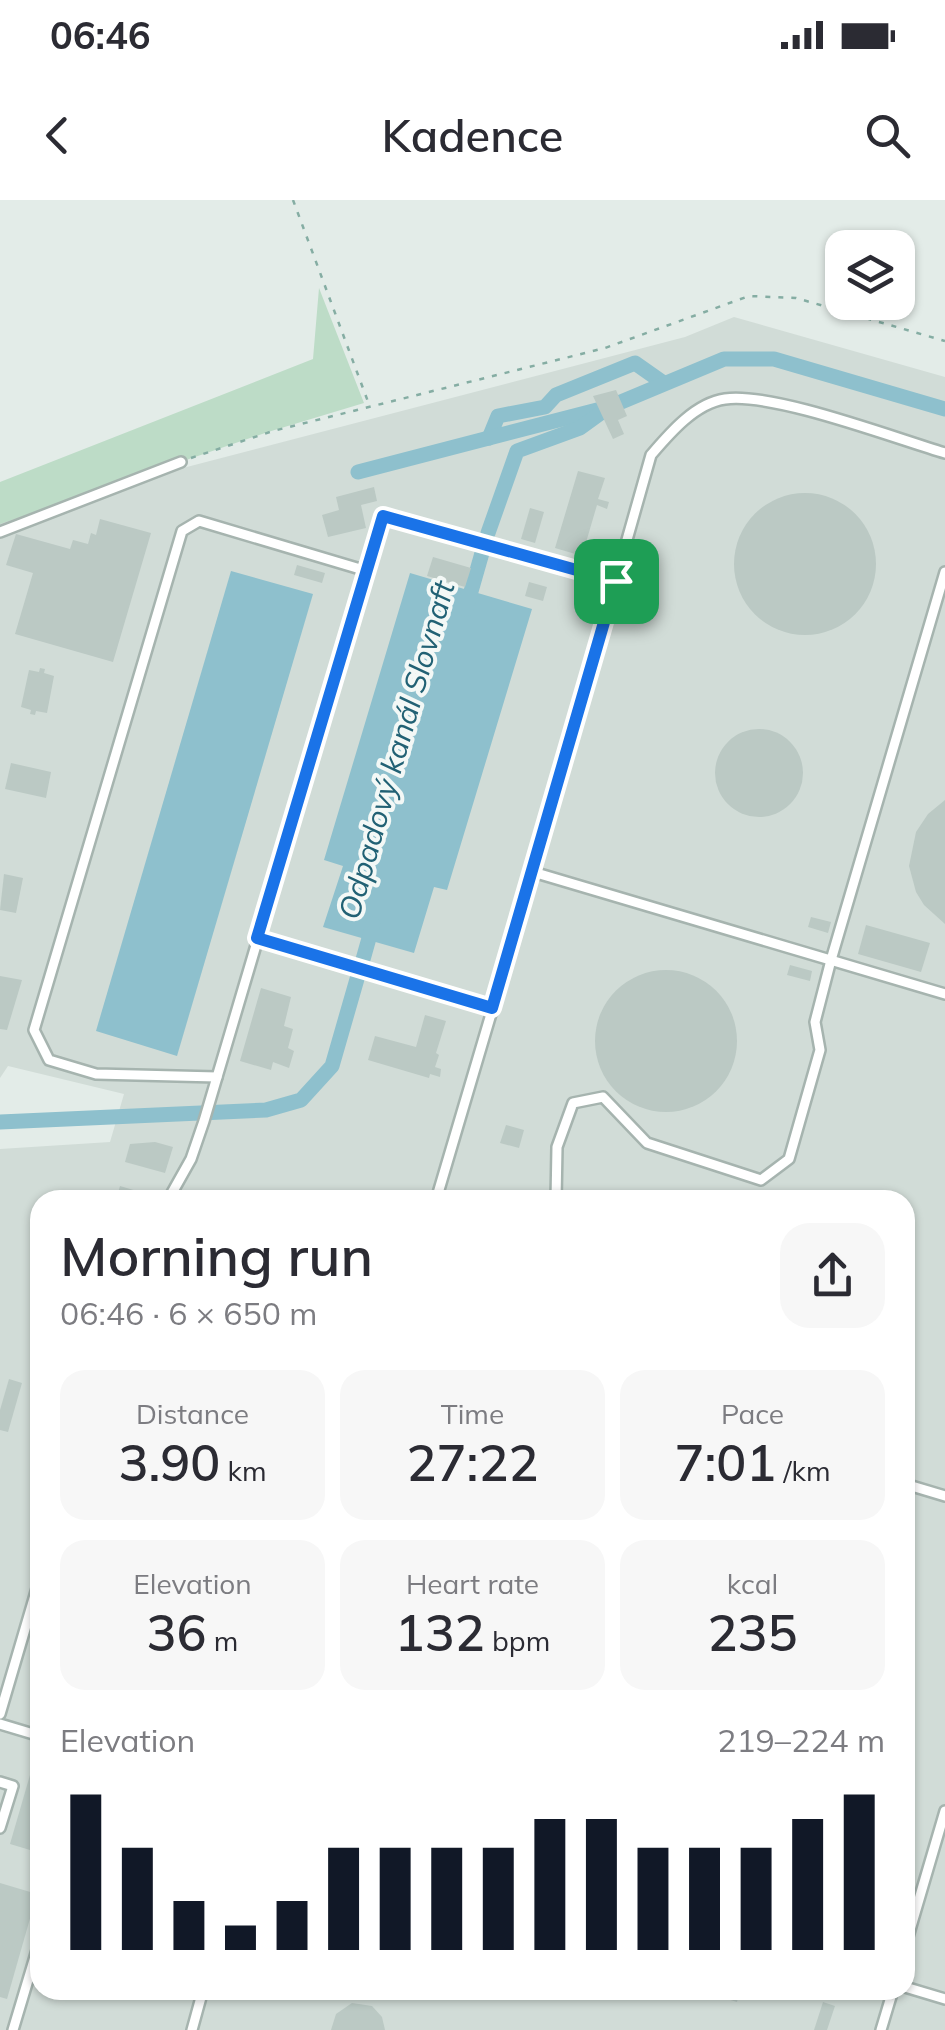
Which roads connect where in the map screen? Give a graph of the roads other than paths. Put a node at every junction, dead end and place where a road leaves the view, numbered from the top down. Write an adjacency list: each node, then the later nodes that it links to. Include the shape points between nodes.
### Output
1 (945, 453): 6 (lane, via 776,404 723,399 680,421 652,455)
2 (180, 462): 3 (lane, via 142,483)
3 (0, 532)
4 (367, 571): 6 (lane, via 383,516); 8 (lane); 12 (lane, via 199,521 182,531 34,1030 48,1060 96,1074)
5 (945, 572): 9 (lane)
6 (616, 581): 7 (lane)
7 (533, 872): 9 (lane); 11 (lane)
8 (257, 938): 11 (lane); 12 (lane)
9 (831, 960): 10 (lane); 15 (lane, via 815,1022 820,1050 789,1159 760,1180 647,1143 603,1097 573,1103 557,1147)
10 (945, 994)
11 (492, 1008): 14 (lane)
12 (217, 1077): 13 (lane, via 191,1159)
13 (174, 1190)
14 (439, 1190)
15 (556, 1190)
16 (915, 1487): 17 (lane)
17 (945, 1496)
18 (30, 1612): 19 (lane)
19 (0, 1714)
20 (0, 1724): 21 (lane)
21 (30, 1733)
22 (0, 1782): 24 (lane, via 13,1786)
23 (945, 1811): 25 (lane)
24 (0, 1828)
25 (915, 1913)
26 (30, 1975): 31 (lane)
27 (915, 1990): 28 (lane)
28 (945, 1999)
29 (200, 2000): 32 (lane)
30 (889, 2000): 33 (lane)
31 (14, 2030)
32 (192, 2030)
33 (881, 2030)

